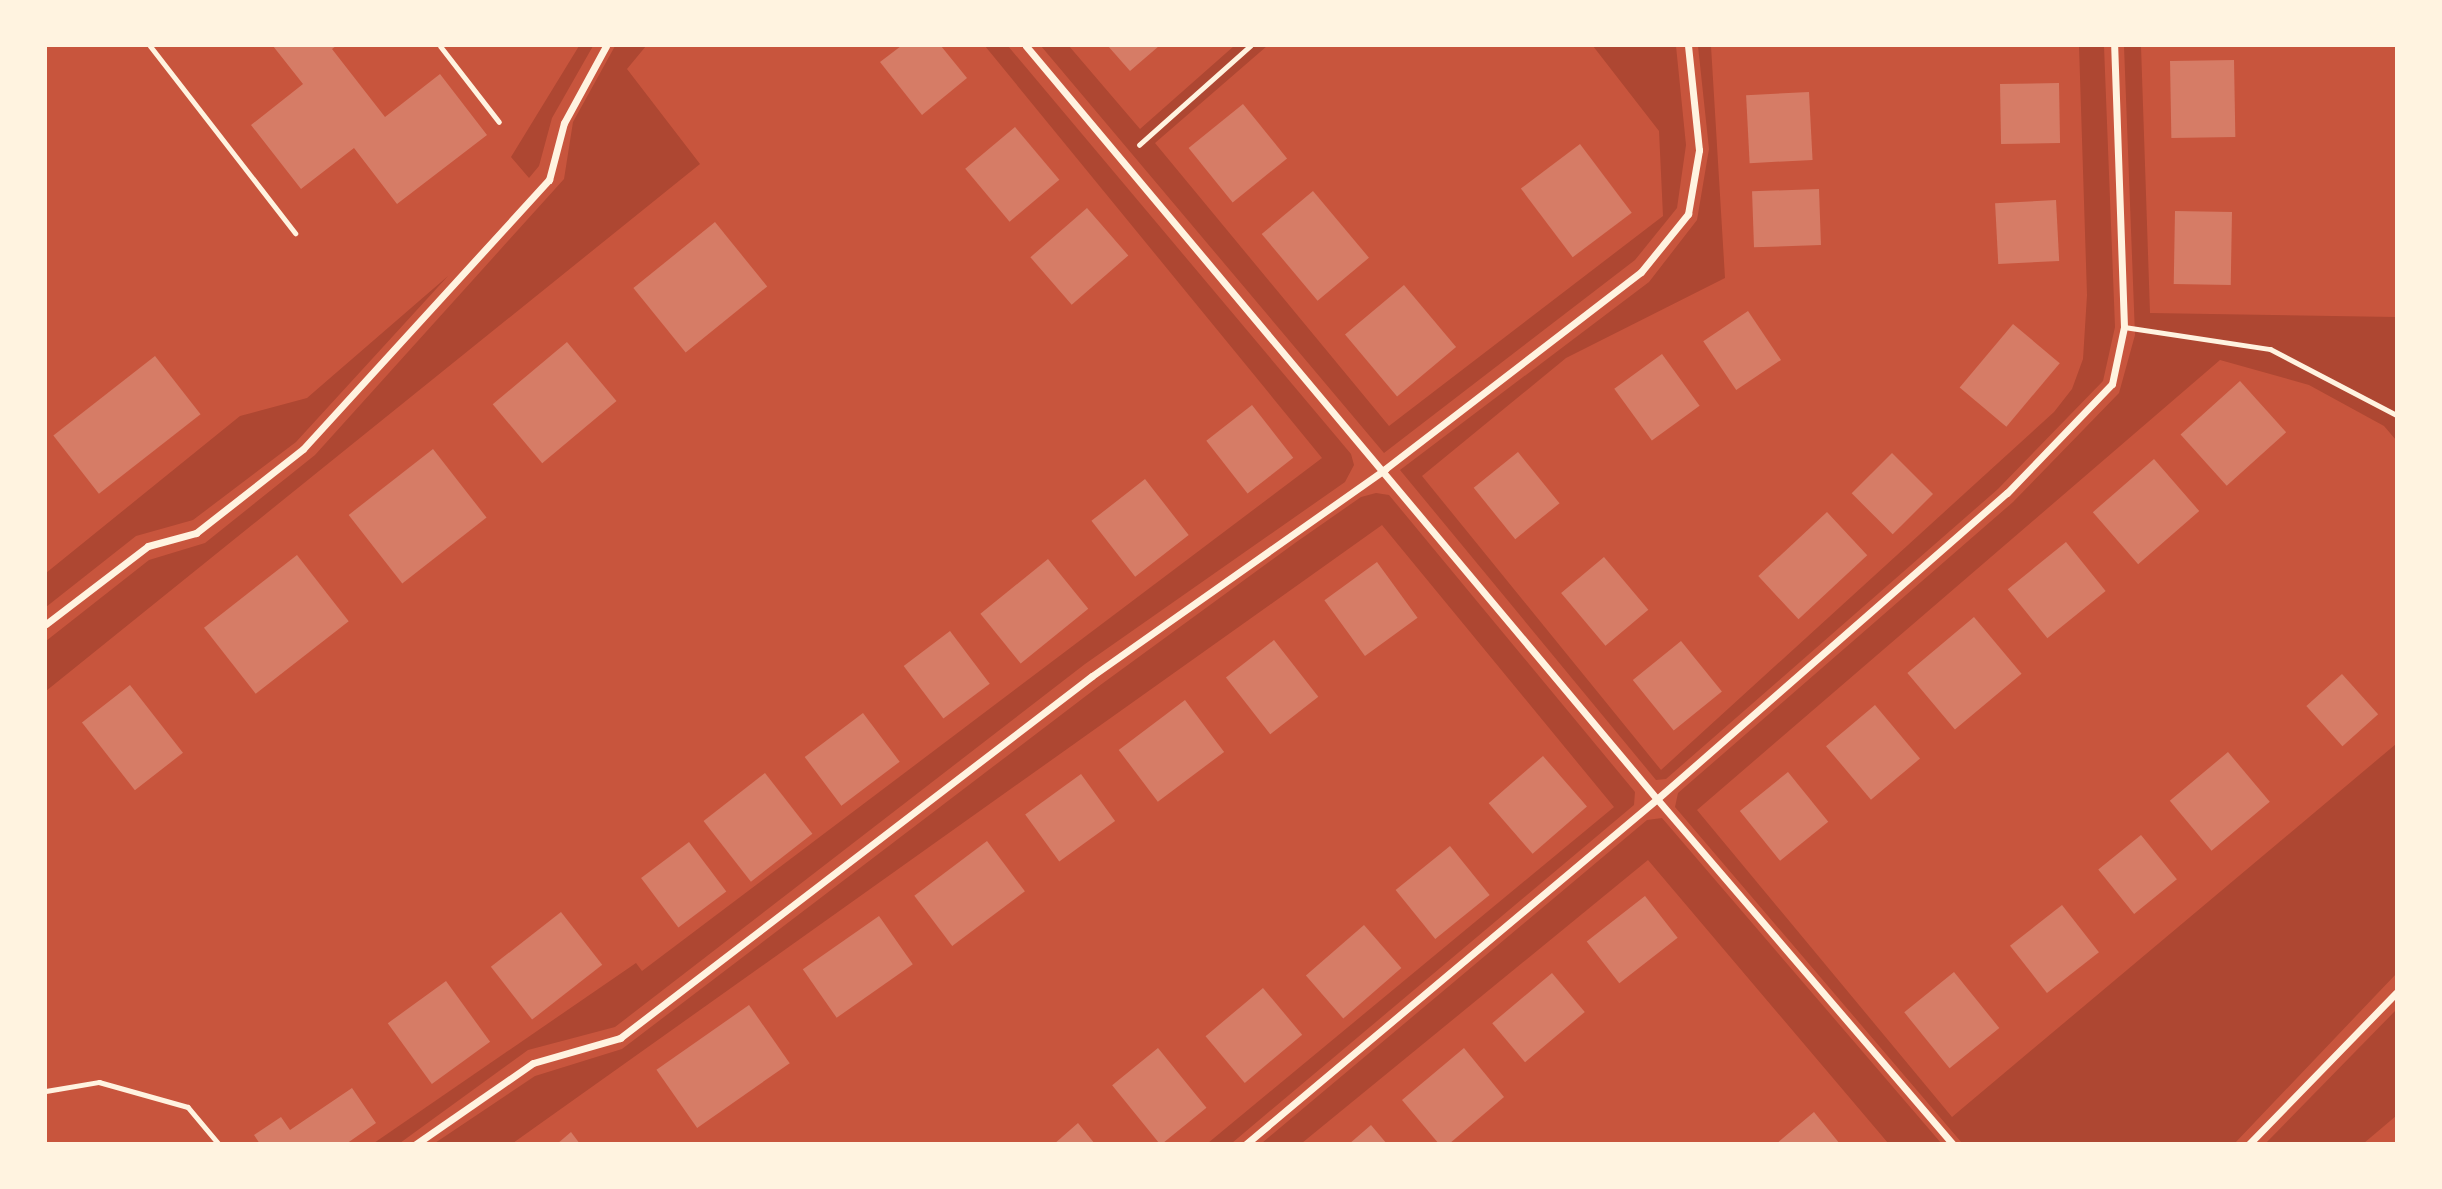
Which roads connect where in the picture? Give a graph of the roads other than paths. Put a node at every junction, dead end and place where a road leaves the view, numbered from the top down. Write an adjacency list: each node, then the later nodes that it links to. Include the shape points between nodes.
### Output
1 (150, 46): 8 (lane)
2 (440, 46): 7 (lane)
3 (606, 46): 12 (street, via 564,123 549,180 303,449 196,533 148,546)
4 (1026, 46): 11 (street)
5 (1688, 46): 11 (street, via 1699,150 1688,214 1641,272)
6 (2113, 46): 9 (street)
7 (499, 122)
8 (295, 233)
9 (2124, 327): 10 (lane, via 2270,349); 13 (street, via 2112,384 2007,493)
10 (2396, 415)
11 (1385, 469): 13 (street); 15 (street, via 1092,676 620,1038 533,1063)
12 (46, 624)
13 (1657, 799): 16 (street); 17 (street)
14 (2396, 993): 18 (street)
15 (416, 1143)
16 (1246, 1143)
17 (1953, 1143)
18 (2249, 1143)

